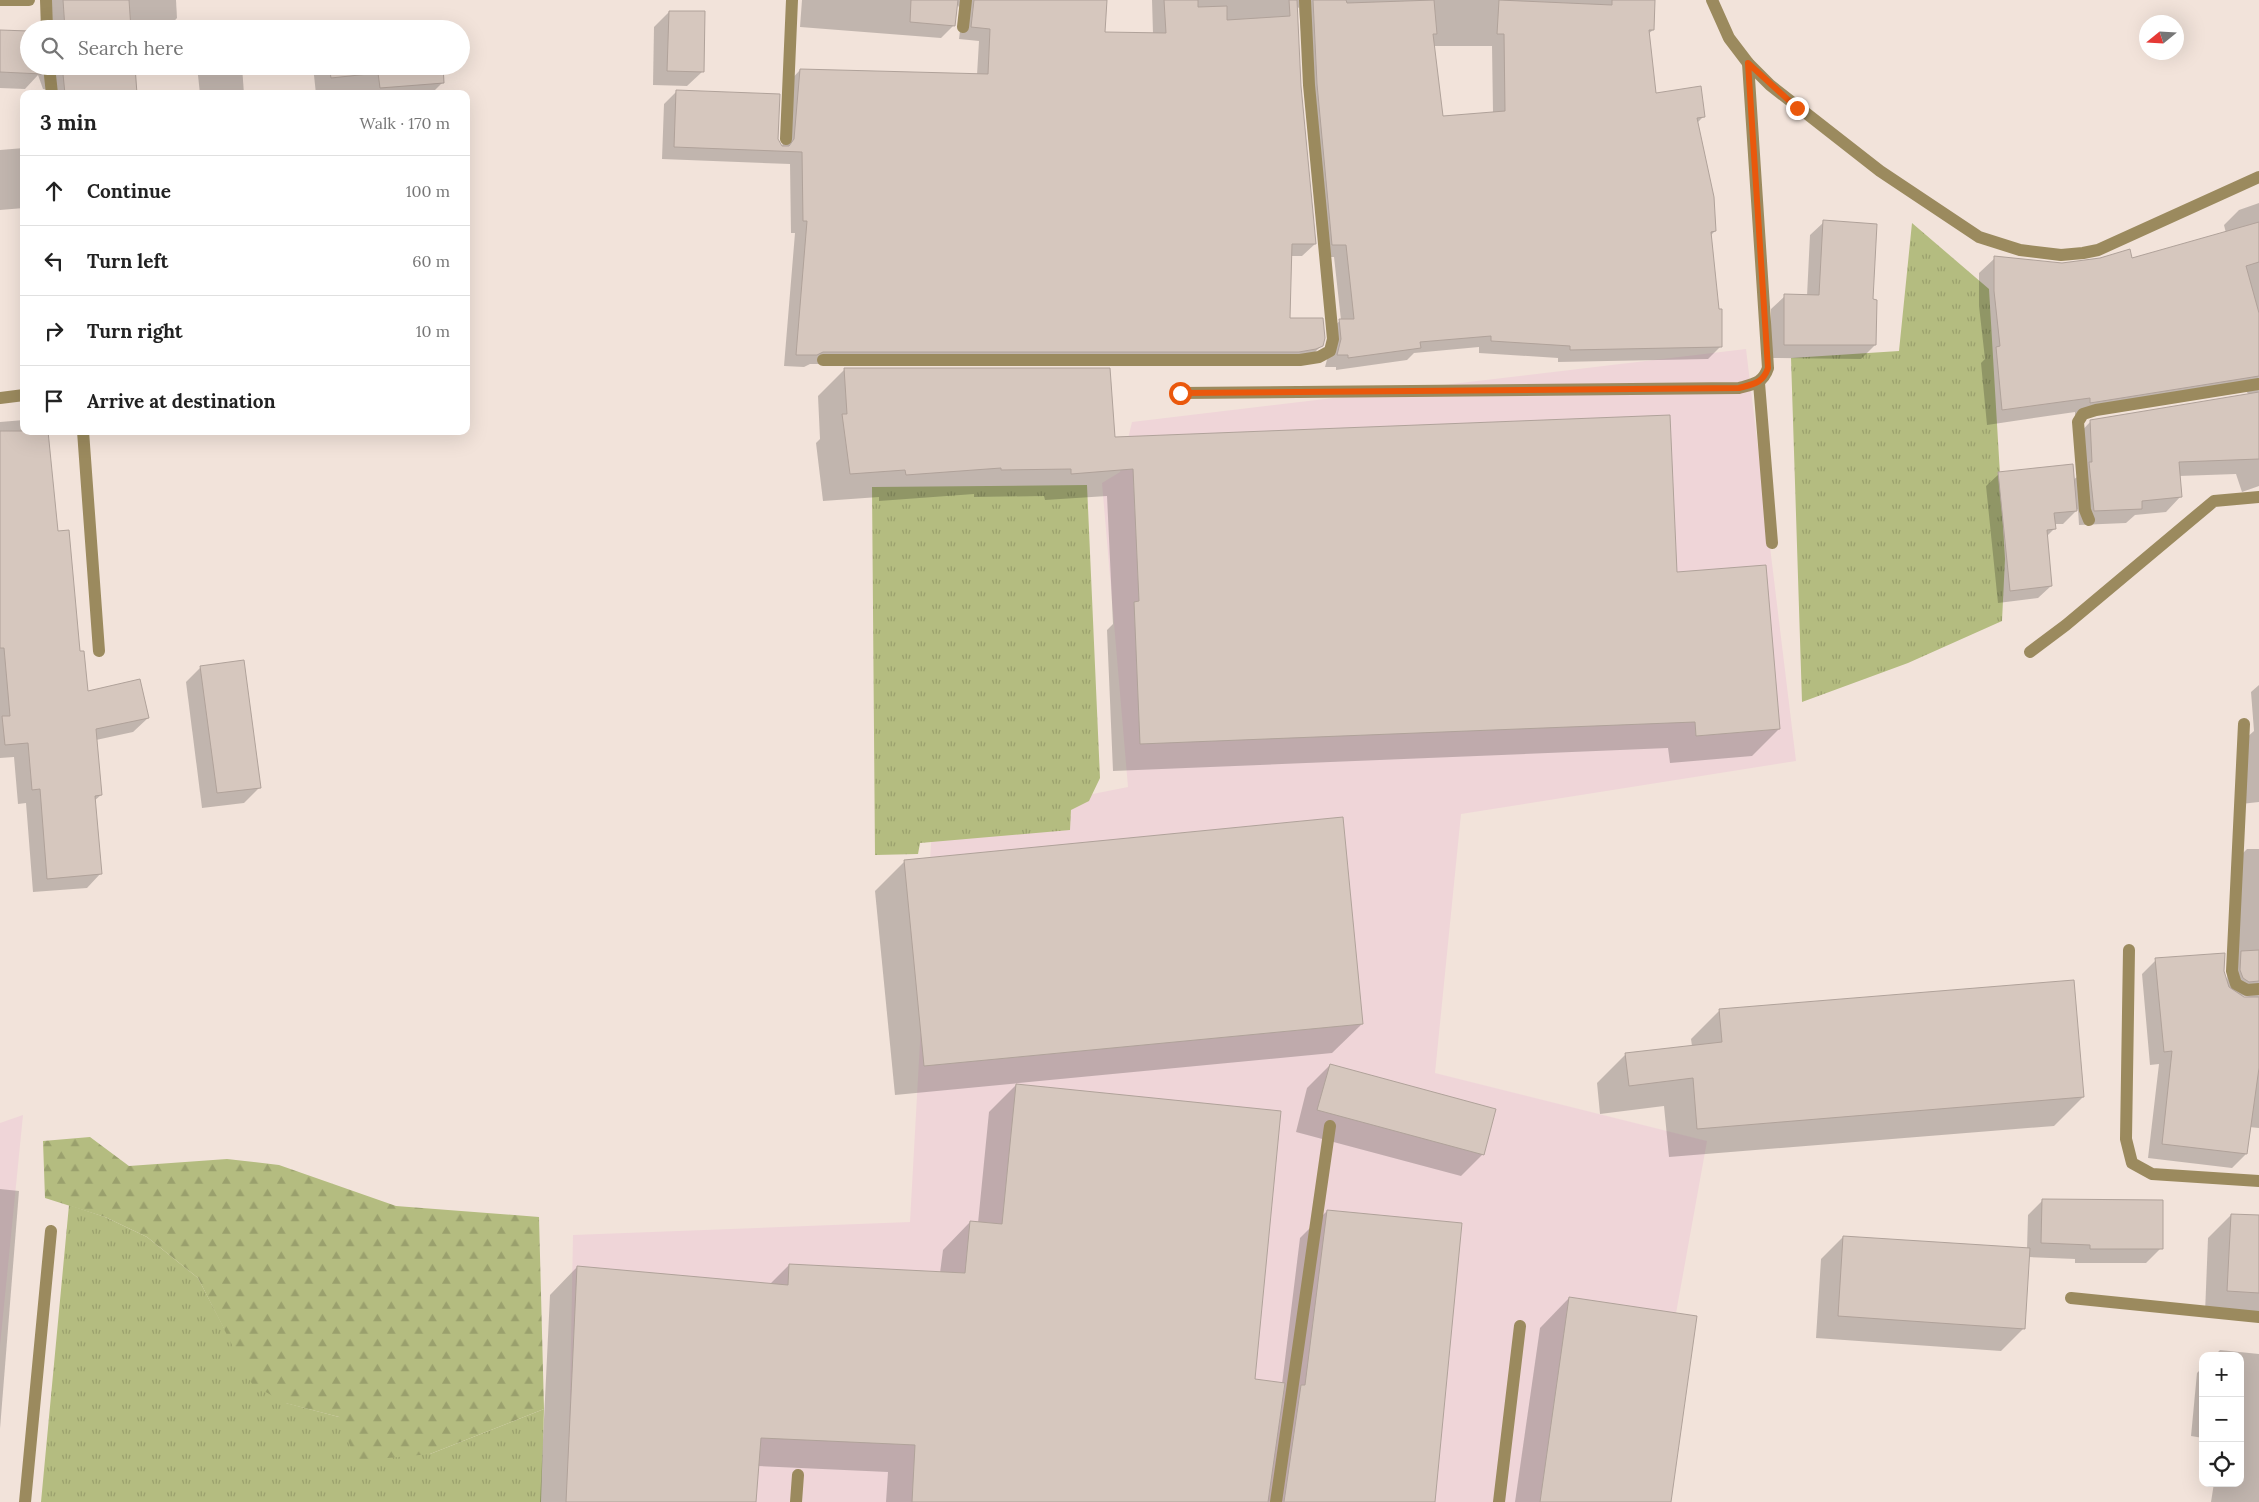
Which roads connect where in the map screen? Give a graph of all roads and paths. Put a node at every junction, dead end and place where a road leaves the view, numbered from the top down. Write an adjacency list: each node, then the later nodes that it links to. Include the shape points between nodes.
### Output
1 (0, 0): 2 (street)
2 (29, 0)
3 (46, 0): 8 (street)
4 (792, 0): 13 (street)
5 (966, 0): 9 (street)
6 (1305, 0): 15 (street, via 1309,85 1333,338 1330,350 1319,357 1300,360)
7 (1712, 0): 10 (street, via 1729,38)
8 (47, 20)
9 (963, 27)
10 (1748, 63): 14 (street, via 1797,108 1880,171 1979,237 2020,250 2061,255 2098,250); 16 (street, via 1768,368)
11 (50, 75): 12 (street)
12 (52, 90)
13 (786, 139)
14 (2259, 177)
15 (823, 360)
16 (1759, 383): 18 (street, via 1739,388); 24 (street)
17 (2259, 384): 23 (street, via 2083,414 2078,422)
18 (1180, 393)
19 (20, 396): 20 (street)
20 (0, 398)
21 (83, 435): 25 (street)
22 (2259, 497): 26 (street, via 2214,501)
23 (2089, 520)
24 (1772, 543)
25 (99, 652)
26 (2030, 652)
27 (2244, 724): 29 (street, via 2232,971 2236,984 2247,990)
28 (2129, 950): 31 (street, via 2126,1139 2132,1163 2152,1174)
29 (2259, 989)
30 (1330, 1126): 39 (street)
31 (2259, 1180)
32 (51, 1230): 37 (street)
33 (2070, 1298): 34 (street)
34 (2259, 1317)
35 (1520, 1326): 40 (street)
36 (798, 1475): 38 (street)
37 (25, 1502)
38 (796, 1502)
39 (1276, 1502)
40 (1499, 1502)

